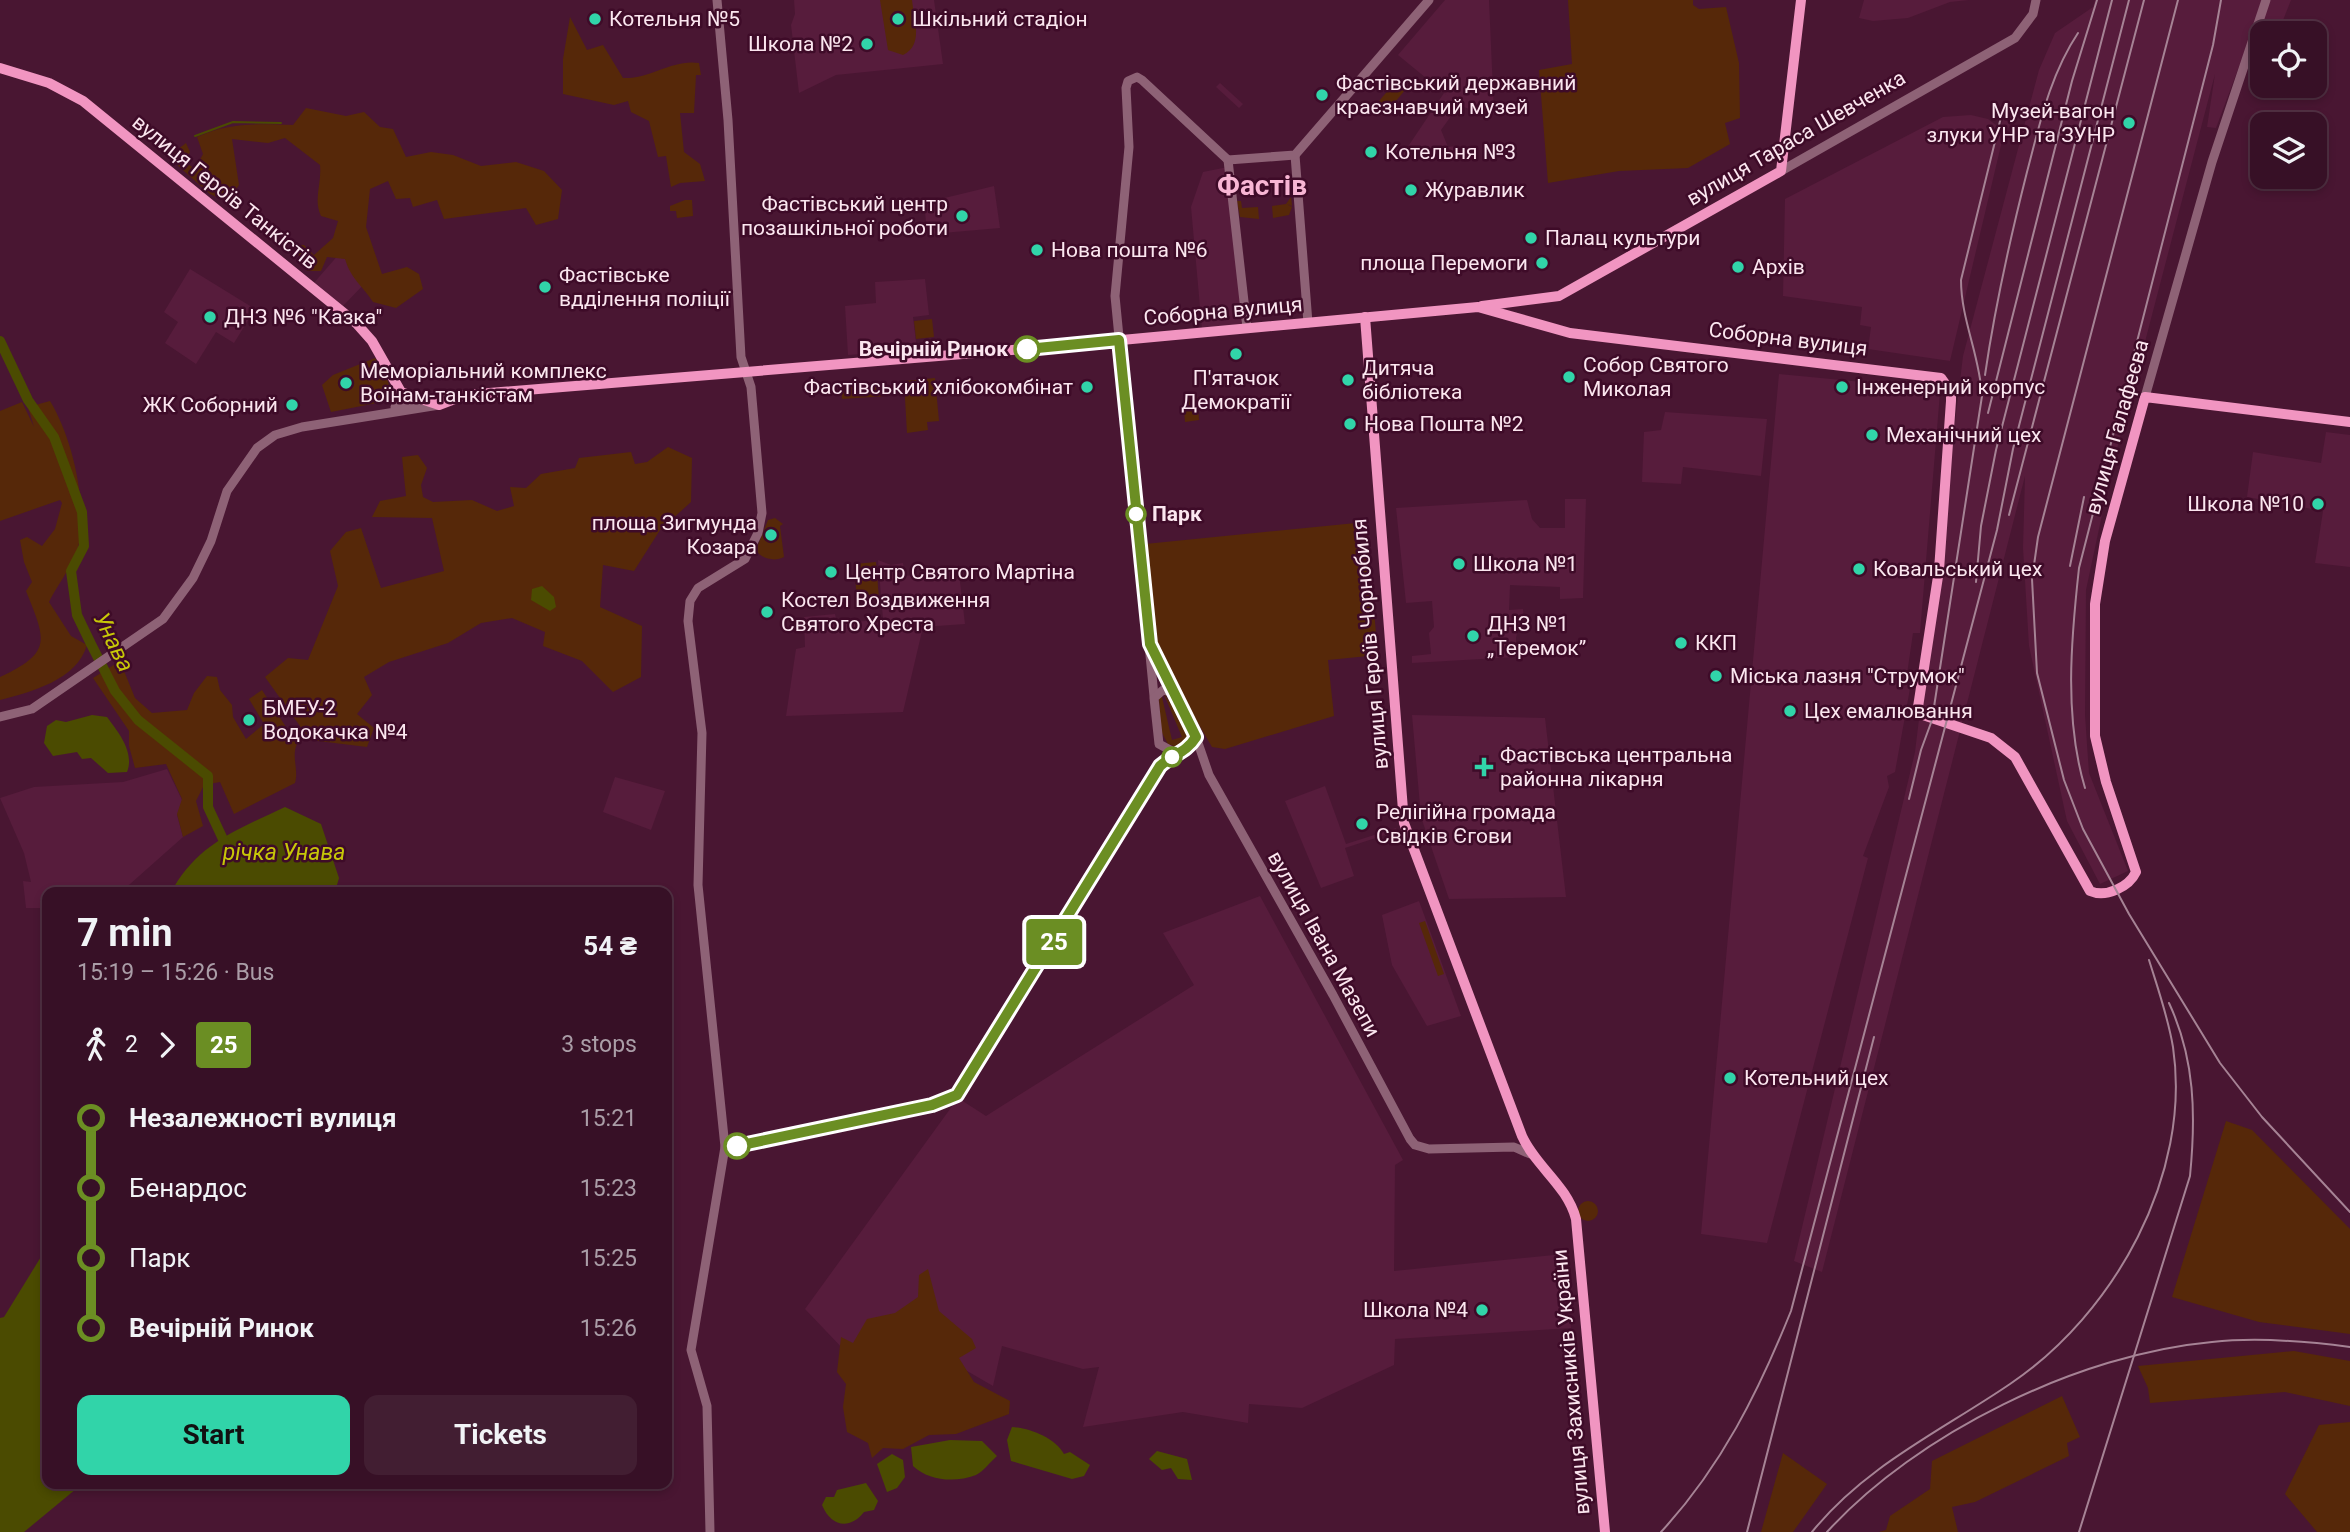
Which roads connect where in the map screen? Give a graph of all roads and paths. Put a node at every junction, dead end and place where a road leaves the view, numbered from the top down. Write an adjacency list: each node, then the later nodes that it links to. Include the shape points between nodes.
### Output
1 (717, 0): 15 (street)
2 (1429, 0): 7 (street)
3 (1801, 0): 9 (main road)
4 (2036, 0): 9 (street, вулиця Тараса Шевченка, via 2033,14 2015,38)
5 (2266, 0): 17 (street, вулиця Галафеєва, via 2212,162)
6 (0, 68): 16 (main road, вулиця Героїв Танкістів, via 49,83 83,101 356,323)
7 (1295, 155): 8 (street); 12 (street)
8 (1228, 160): 13 (street); 14 (street, via 1142,80 1132,78 1126,88 1129,147 1115,296)
9 (1781, 171): 10 (main road, вулиця Тараса Шевченка, via 1559,296)
10 (1478, 307): 11 (main road, Соборна вулиця); 32 (main road, Соборна вулиця, via 1570,333 1941,378 1951,391 1951,401 1939,570 1918,708 1920,714 1991,738 2015,757)
11 (1365, 317): 12 (main road, Соборна вулиця); 34 (main road, вулиця Героїв Чорнобиля, via 1404,822)
12 (1308, 323): 13 (main road, Соборна вулиця)
13 (1247, 328): 14 (main road, Соборна вулиця)
14 (1119, 340): 15 (main road, Соборна вулиця); 23 (street)
15 (744, 372): 19 (main road, Соборна вулиця, via 465,395); 33 (street, via 751,387 761,523 745,559 698,588 690,601 688,621 703,756 698,885)
16 (399, 387): 18 (main road, вулиця Героїв Танкістів); 20 (street)
17 (2146, 397): 22 (main road); 32 (main road, вулиця Галафеєва, via 2105,541 2095,604 2095,736 2136,872 2116,890)
18 (423, 399): 19 (main road, вулиця Героїв Танкістів); 20 (street); 21 (street, via 420,407)
19 (440, 401): 21 (street, Соборна вулиця)
20 (388, 409): 21 (street)
21 (371, 416): 26 (street, Соборна вулиця, via 302,427 275,435 257,448 228,491 211,541 183,595 163,619 32,709)
22 (2350, 422)
23 (1152, 653): 24 (street); 25 (street)
24 (1171, 692): 25 (street, via 1163,690); 27 (street, вулиця Івана Мазепи)
25 (1154, 696): 28 (street)
26 (0, 716)
27 (1196, 737): 29 (street); 30 (street, вулиця Івана Мазепи)
28 (1159, 744): 29 (street); 31 (street)
29 (1182, 753): 30 (street); 31 (street)
30 (1205, 759): 34 (street, вулиця Івана Мазепи, via 1209,775 1415,1145 1433,1149 1514,1147)
31 (1160, 766): 33 (street, via 957,1095 932,1105)
32 (2090, 891)
33 (725, 1147): 35 (street, via 691,1350 707,1406)
34 (1530, 1154): 36 (main road, вулиця Захисників України, via 1567,1195 1577,1228)
35 (710, 1532)
36 (1605, 1532)

